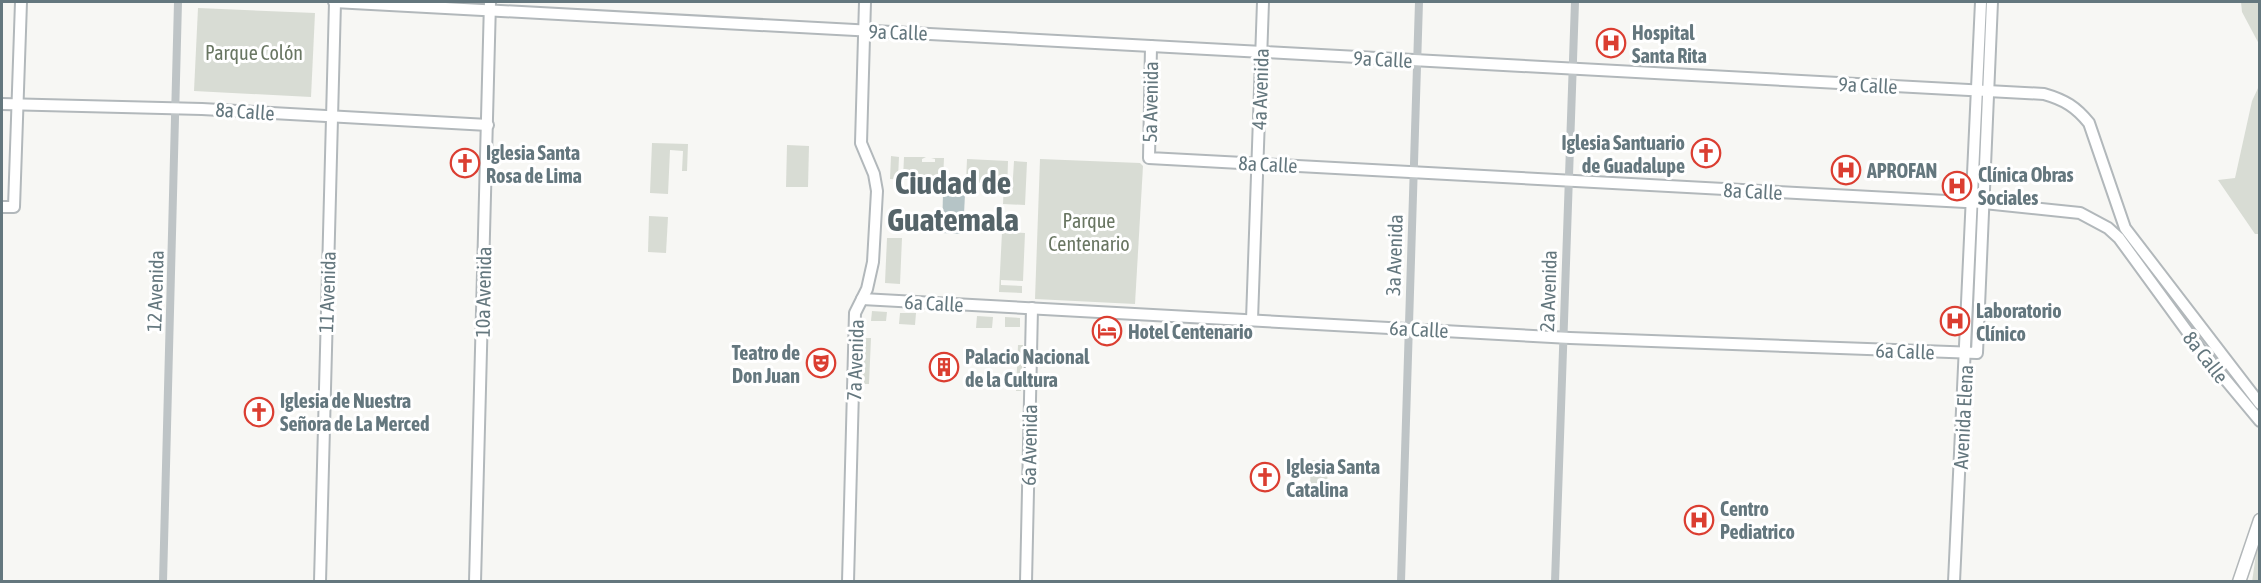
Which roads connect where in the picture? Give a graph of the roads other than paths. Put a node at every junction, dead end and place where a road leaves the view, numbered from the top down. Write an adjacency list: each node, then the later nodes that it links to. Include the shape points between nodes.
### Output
1 (21, 2): 18 (main road)
2 (178, 2): 19 (street, 12 Avenida)
3 (335, 2): 10 (main road, 9a Calle); 20 (main road, 11 Avenida)
4 (866, 2): 11 (main road, 7a Avenida)
5 (1263, 2): 13 (main road, 4a Avenida)
6 (1419, 2): 14 (street, 3a Avenida)
7 (1575, 2): 15 (street, 2a Avenida)
8 (1982, 2): 16 (main road, Avenida Elena)
9 (1992, 2): 16 (main road, Avenida Elena)
10 (490, 6): 11 (main road, 9a Calle); 21 (main road, 10a Avenida)
11 (865, 31): 12 (main road, 9a Calle); 28 (main road, 7a Avenida, via 861,143 877,191 873,262)
12 (1151, 46): 13 (main road, 9a Calle); 22 (main road, 5a Avenida)
13 (1261, 53): 14 (main road, 9a Calle); 23 (main road, 4a Avenida)
14 (1418, 60): 15 (main road, 9a Calle); 24 (street, 3a Avenida)
15 (1573, 70): 16 (main road, 9a Calle); 25 (street, 2a Avenida)
16 (1983, 91): 26 (main road, Avenida Elena); 34 (main road, 9a Calle, via 2044,94 2063,99 2078,109 2095,136 2125,228)
17 (2, 104): 18 (main road, 8a Calle)
18 (18, 105): 19 (main road, 8a Calle); 27 (main road, via 14,207)
19 (175, 110): 20 (main road, 8a Calle); 38 (street, 12 Avenida)
20 (332, 117): 21 (main road, 8a Calle); 39 (main road, 11 Avenida)
21 (488, 125): 40 (main road, 10a Avenida)
22 (1149, 158): 23 (main road, 8a Calle)
23 (1257, 164): 24 (main road, 8a Calle); 30 (main road, 4a Avenida)
24 (1413, 172): 25 (main road, 8a Calle); 31 (street, 3a Avenida)
25 (1569, 181): 26 (main road, 8a Calle); 32 (street, 2a Avenida)
26 (1978, 203): 33 (main road, Avenida Elena); 35 (main road, 8a Calle, via 2080,213 2108,228 2120,238 2206,357)
27 (2, 207)
28 (862, 299): 29 (main road, 6a Calle); 41 (main road, 7a Avenida, via 855,313)
29 (1032, 308): 30 (main road, 6a Calle); 42 (main road, 6a Avenida)
30 (1252, 320): 31 (main road, 6a Calle)
31 (1409, 328): 32 (main road, 6a Calle); 43 (street, 3a Avenida)
32 (1563, 338): 33 (main road, 6a Calle); 44 (street, 2a Avenida)
33 (1972, 353): 45 (main road, Avenida Elena)
34 (2259, 404)
35 (2259, 421)
36 (2259, 520): 37 (highway)
37 (2252, 541): 46 (highway); 47 (highway)
38 (163, 582)
39 (320, 582)
40 (475, 582)
41 (848, 582)
42 (1026, 582)
43 (1401, 582)
44 (1555, 582)
45 (1954, 582)
46 (2240, 582)
47 (2248, 582)

